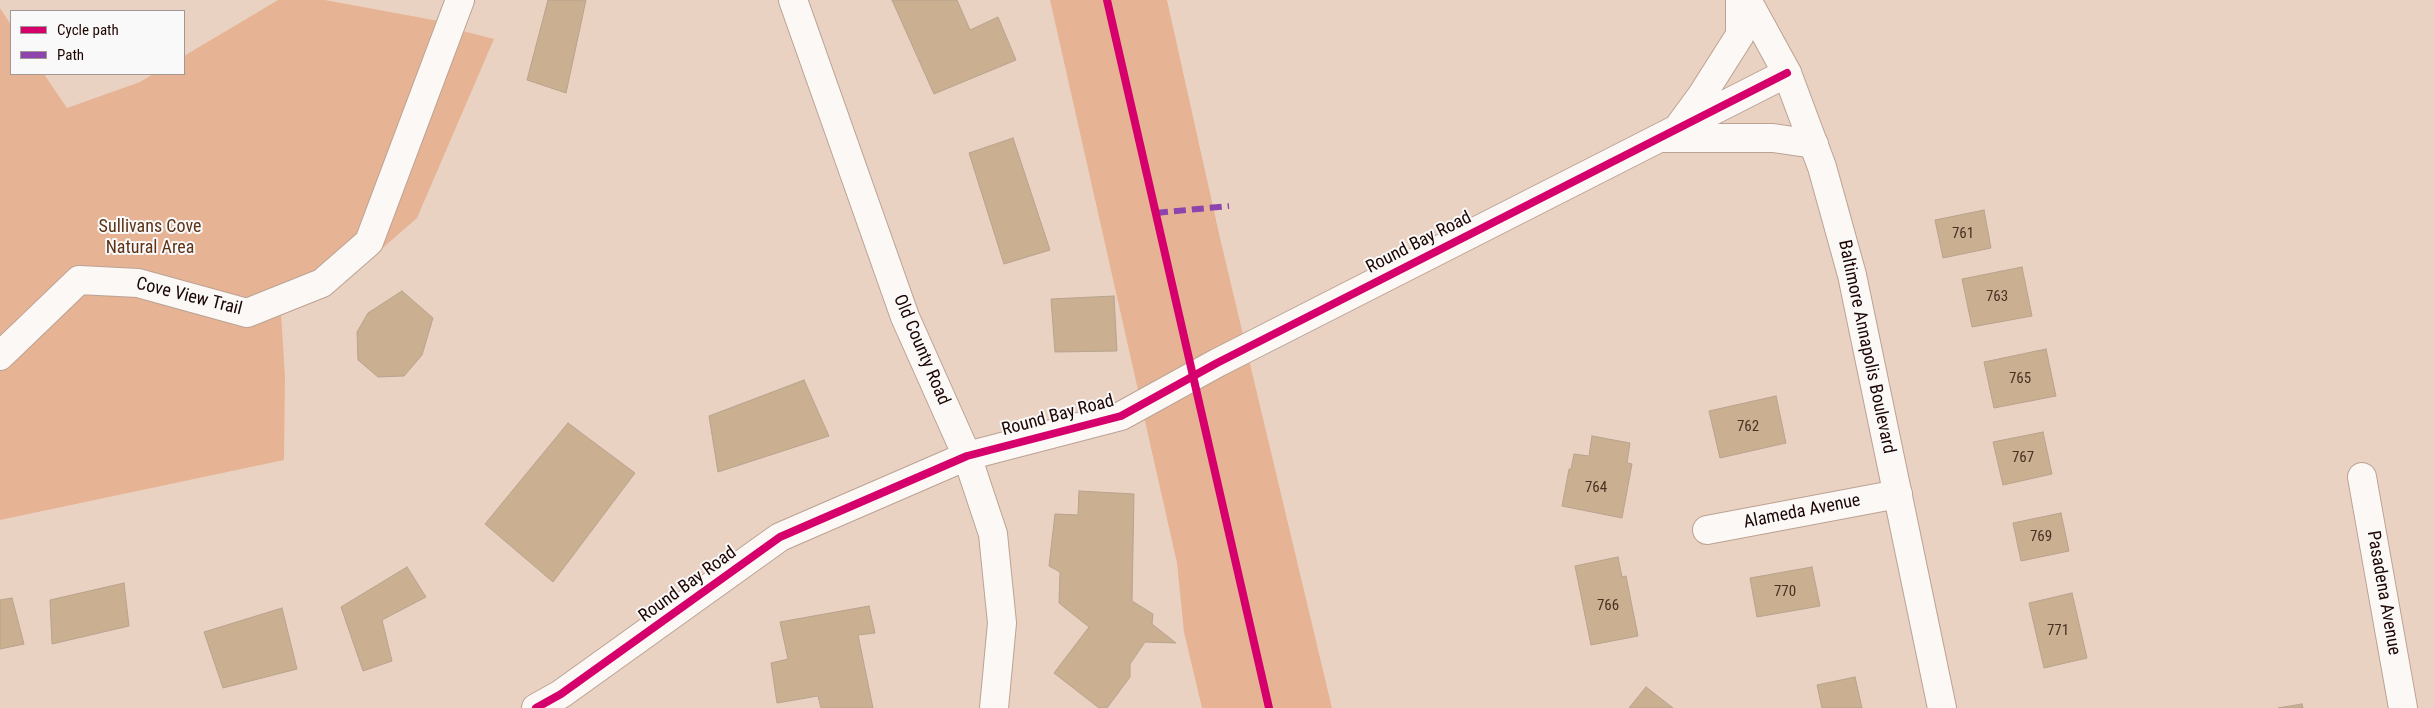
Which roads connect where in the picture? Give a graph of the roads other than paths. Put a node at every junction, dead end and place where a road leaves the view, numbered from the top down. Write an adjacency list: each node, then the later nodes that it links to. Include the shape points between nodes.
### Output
1 (460, 0): 8 (street, Cove View Trail, via 369,242 322,283 247,313 138,282 79,280)
2 (793, 0): 9 (street, Old County Road, via 904,317)
3 (1740, 0): 6 (street, via 1740,35 1702,95)
4 (1747, 0): 5 (street, Baltimore Annapolis Boulevard)
5 (1787, 73): 6 (street, Round Bay Road); 7 (street, Baltimore Annapolis Boulevard)
6 (1668, 134): 7 (street, via 1773,138); 9 (street, Round Bay Road, via 1217,363 1121,416)
7 (1814, 144): 11 (street, Baltimore Annapolis Boulevard, via 1851,270)
8 (0, 356)
9 (967, 456): 13 (street, Round Bay Road, via 780,537 561,694); 14 (street, Old County Road, via 993,534 1002,623)
10 (2362, 477): 16 (street, Pasadena Avenue)
11 (1898, 494): 12 (street, Alameda Avenue); 15 (street, Baltimore Annapolis Boulevard)
12 (1707, 530)
13 (536, 708)
14 (994, 708)
15 (1942, 708)
16 (2403, 708)

